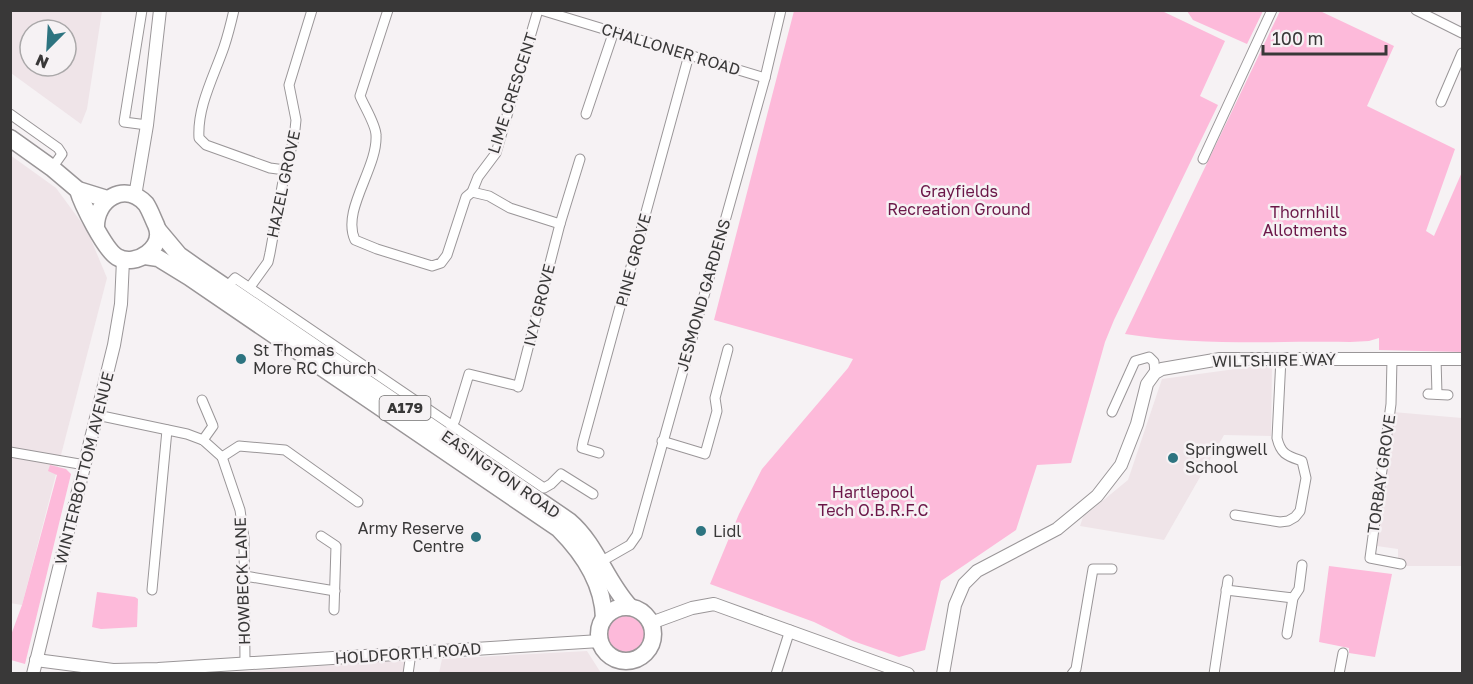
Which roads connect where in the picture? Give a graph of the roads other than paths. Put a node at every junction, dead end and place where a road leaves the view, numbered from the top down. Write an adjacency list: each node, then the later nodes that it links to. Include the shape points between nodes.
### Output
1 (142, 10): 18 (street, via 124,122)
2 (160, 10): 18 (street)
3 (234, 10): 23 (street, via 202,107 199,138 206,145)
4 (312, 10): 23 (street, HAZEL GROVE, via 289,85 296,120)
5 (388, 10): 25 (street, LIME CRESCENT, via 360,96 377,134 351,232 355,240 432,266 447,255 466,197)
6 (540, 10): 10 (street, CHALLONER ROAD); 25 (street, LIME CRESCENT, via 496,153)
7 (781, 10): 14 (street, JESMOND GARDENS)
8 (1272, 10): 21 (street)
9 (1416, 10): 11 (street)
10 (614, 31): 13 (street, CHALLONER ROAD); 17 (street)
11 (1462, 33)
12 (1462, 53): 15 (street)
13 (689, 55): 14 (street, CHALLONER ROAD); 50 (street, PINE GROVE, via 582,442 582,448)
14 (765, 78): 48 (street, JESMOND GARDENS)
15 (1441, 102)
16 (10, 114): 22 (street, via 58,148 62,154)
17 (586, 114)
18 (147, 125): 26 (street)
19 (10, 138): 22 (highway)
20 (580, 159): 28 (street, IVY GROVE)
21 (1203, 159)
22 (52, 168): 24 (highway)
23 (285, 170): 33 (street, HAZEL GROVE, via 270,253)
24 (78, 189): 27 (highway); 29 (highway)
25 (472, 192): 28 (street)
26 (135, 196): 27 (highway, via 121,194); 30 (highway, A179, via 146,205)
27 (107, 199): 29 (highway, via 99,209)
28 (560, 224): 45 (street, IVY GROVE, via 516,386 465,373)
29 (96, 228): 32 (highway, via 108,250)
30 (158, 230): 31 (highway, via 156,242); 34 (highway, EASINGTON ROAD / A179, via 179,255)
31 (145, 256): 32 (highway, A179); 34 (highway, EASINGTON ROAD / A179, via 158,258)
32 (123, 260): 44 (street, WINTERBOTTOM AVENUE, via 121,304)
33 (250, 287): 34 (street, via 235,278); 45 (street, EASINGTON ROAD)
34 (222, 292): 54 (highway, EASINGTON ROAD / A179, via 460,454)
35 (728, 349): 48 (street, via 705,454)
36 (1281, 358): 37 (street, WILTSHIRE WAY); 40 (street, WILTSHIRE WAY, via 1220,359); 56 (street, via 1277,438 1287,456 1302,461 1306,478 1300,512 1280,522)
37 (1392, 359): 38 (street, WILTSHIRE WAY); 59 (street, TORBAY GROVE, via 1370,558)
38 (1436, 359): 39 (street, WILTSHIRE WAY); 41 (street, via 1432,394)
39 (1462, 359)
40 (1155, 373): 43 (street, via 1149,357 1135,361); 85 (street, via 1147,384 1121,465 1097,496 1058,529 977,571 964,584 955,605)
41 (1448, 394)
42 (202, 400): 47 (street, via 213,426)
43 (1112, 412)
44 (97, 415): 46 (street, HOWBECK LANE); 52 (street, WINTERBOTTOM AVENUE)
45 (451, 427): 54 (street, EASINGTON ROAD)
46 (167, 430): 47 (street, HOWBECK LANE); 63 (street)
47 (203, 440): 51 (street, HOWBECK LANE)
48 (662, 441): 58 (street, JESMOND GARDENS, via 637,535 630,545)
49 (10, 452): 52 (street)
50 (599, 453)
51 (222, 457): 55 (street, via 239,446 285,450); 62 (street, HOWBECK LANE, via 240,510)
52 (85, 465): 76 (street, WINTERBOTTOM AVENUE)
53 (593, 494): 54 (street, EASINGTON ROAD, via 561,474)
54 (532, 496): 58 (highway, EASINGTON ROAD / A179, via 578,529); 68 (highway, EASINGTON ROAD / A179, via 586,562 603,596)
55 (358, 502)
56 (1235, 515)
57 (321, 536): 64 (street, via 336,546)
58 (602, 561): 66 (highway, EASINGTON ROAD / A179, via 618,594)
59 (1401, 564)
60 (1302, 565): 65 (street, via 1299,589)
61 (1112, 569): 86 (street, via 1093,569)
62 (245, 576): 64 (street); 77 (street, HOWBECK LANE)
63 (152, 590)
64 (335, 591): 67 (street)
65 (1293, 598): 71 (street); 87 (street, via 1227,585)
66 (630, 607): 68 (highway, via 620,607); 69 (highway, EASINGTON ROAD, via 646,615)
67 (334, 610)
68 (604, 618): 72 (highway, EASINGTON ROAD)
69 (651, 623): 70 (street, via 714,604); 75 (highway, via 653,638)
70 (790, 630): 83 (street); 84 (street)
71 (1287, 634)
72 (600, 641): 73 (street, HOLDFORTH ROAD); 78 (highway)
73 (411, 653): 77 (street, HOLDFORTH ROAD); 81 (street)
74 (1342, 653): 88 (street)
75 (642, 656): 78 (highway); 82 (highway)
76 (36, 660): 79 (street, HOLDFORTH ROAD); 80 (street, WINTERBOTTOM AVENUE)
77 (245, 663): 79 (street, HOLDFORTH ROAD)
78 (618, 666)
79 (113, 672)
80 (33, 674)
81 (408, 674)
82 (638, 674)
83 (776, 674)
84 (908, 674)
85 (943, 674)
86 (1072, 674)
87 (1214, 674)
88 (1339, 674)

